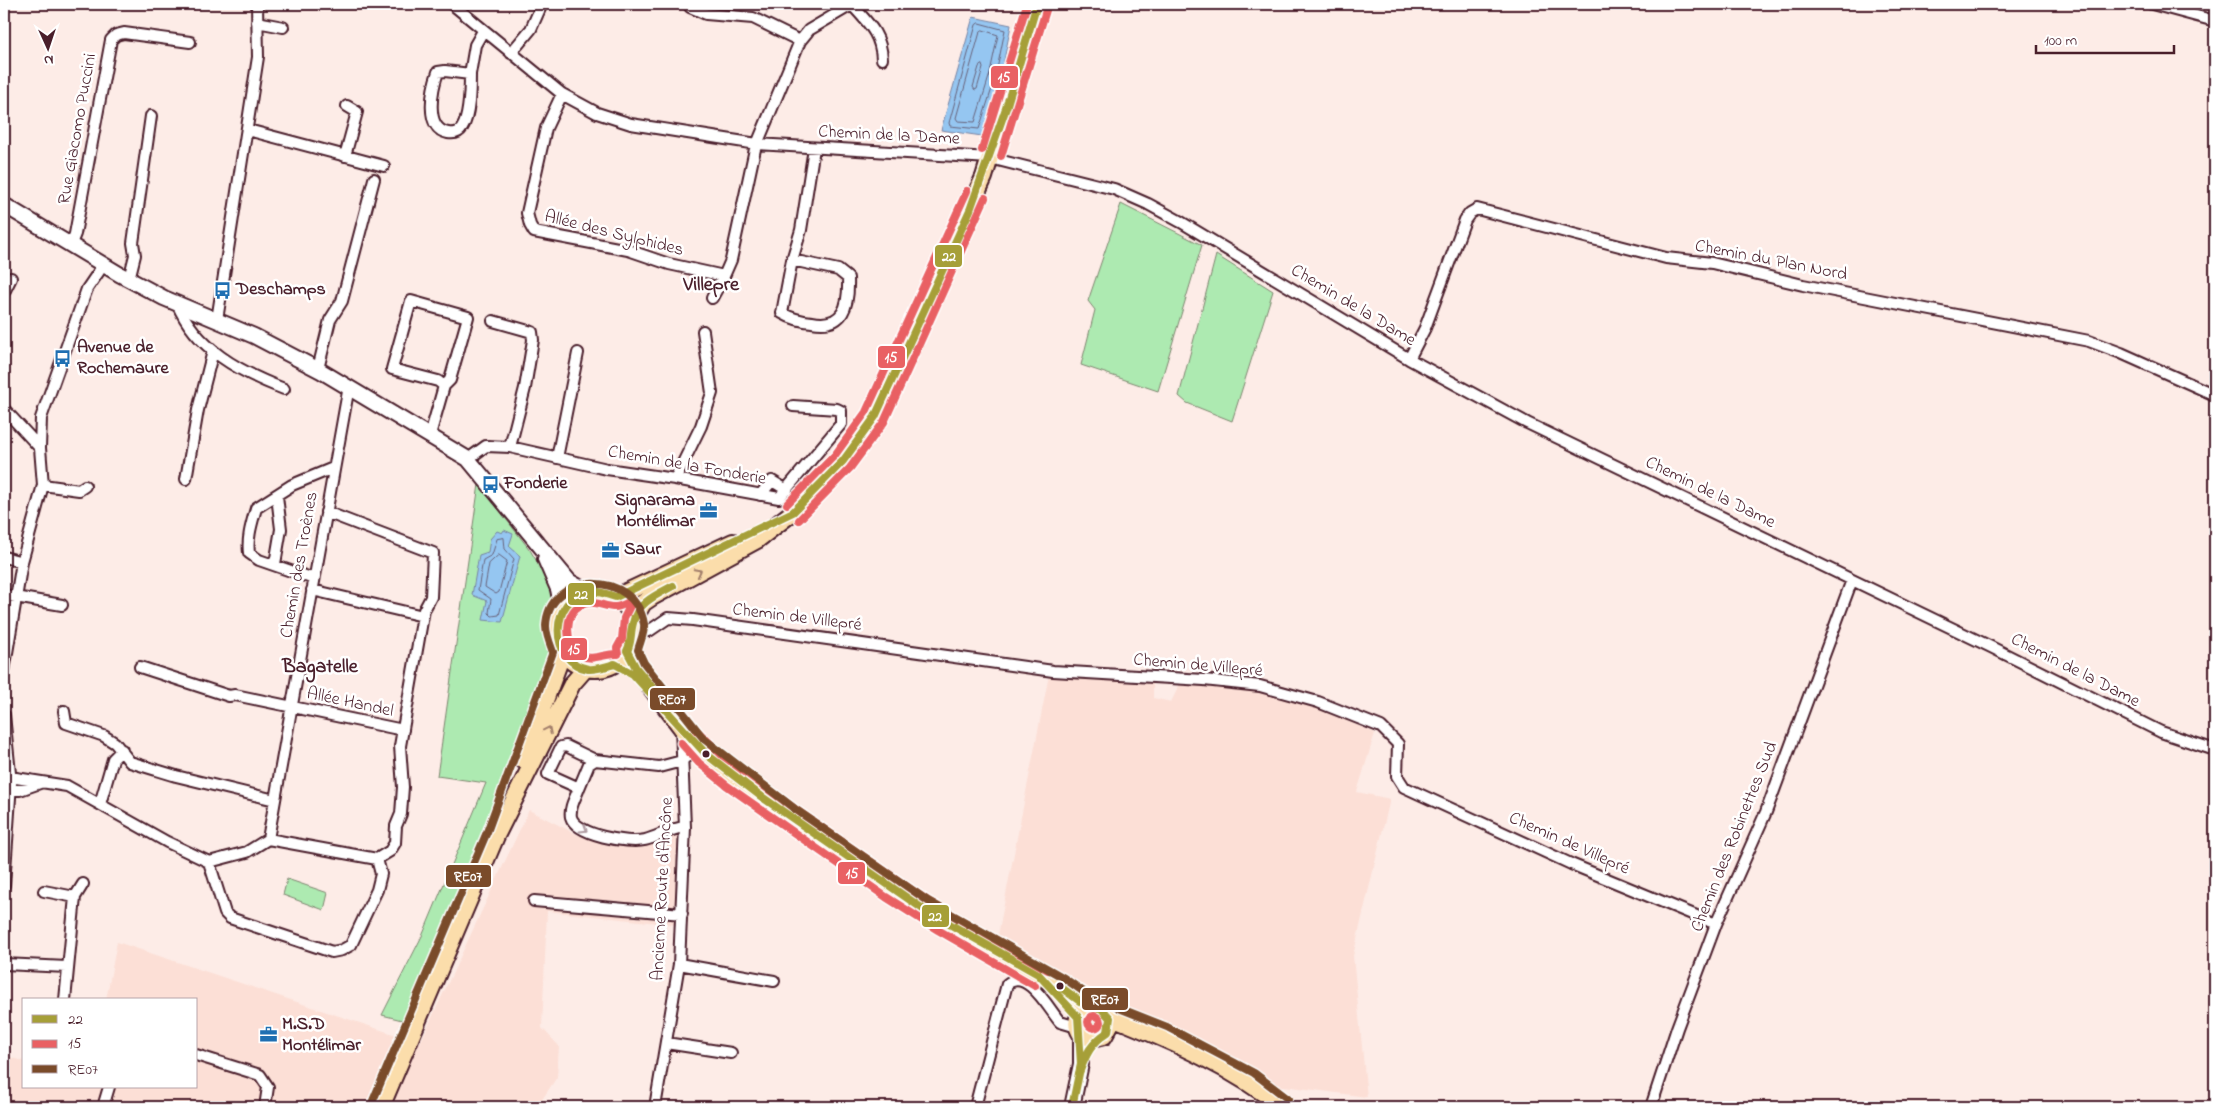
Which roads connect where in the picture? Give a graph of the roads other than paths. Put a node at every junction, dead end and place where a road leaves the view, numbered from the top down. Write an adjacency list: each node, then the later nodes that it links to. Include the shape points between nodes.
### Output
1 (257, 4): 9 (street)
2 (452, 4): 11 (street, Chemin de la Dame)
3 (542, 4): 14 (street, via 531,29)
4 (1037, 4): 24 (main road)
5 (2152, 4): 8 (street)
6 (853, 5): 12 (street, via 809,30); 15 (street, via 876,31)
7 (690, 8): 12 (street, via 706,14 753,18)
8 (2215, 20)
9 (257, 22): 10 (street); 20 (street, via 258,56)
10 (283, 26)
11 (483, 31): 14 (street, Chemin de la Dame); 16 (street, via 475,45)
12 (800, 41): 21 (street)
13 (190, 42): 28 (street, Rue Giacomo Puccini, via 124,33 110,40 76,234)
14 (511, 53): 17 (street, Chemin de la Dame)
15 (882, 59)
16 (470, 74): 16 (street, via 438,72 431,98 436,126 440,131 458,132 463,127)
17 (562, 94): 21 (street, Chemin de la Dame, via 597,113 632,124); 31 (street, Allée des Sylphides, via 546,128 527,212 534,232 628,250 669,264)
18 (347, 106): 23 (street, via 357,112)
19 (151, 116): 33 (street, via 133,243 135,255)
20 (248, 130): 23 (street); 37 (street)
21 (757, 144): 22 (street, Chemin de la Dame); 31 (street, via 731,260)
22 (814, 148): 24 (street, Chemin de la Dame); 29 (street, via 801,230)
23 (345, 156): 25 (street)
24 (990, 158): 42 (street, Chemin de la Dame, via 1114,189 1148,204); 64 (main road, via 970,210 875,417 843,461)
25 (384, 166)
26 (374, 179): 43 (street, via 342,301 330,320)
27 (4, 205): 28 (street)
28 (71, 244): 30 (street)
29 (792, 260): 29 (street, via 782,313 792,319 826,325 835,321 843,314 849,291 848,278 838,270)
30 (104, 264): 33 (street); 52 (street, via 87,289 52,383 42,418)
31 (724, 276): 35 (street)
32 (11, 278): 34 (street)
33 (129, 279): 36 (street)
34 (4, 292)
35 (712, 298)
36 (177, 303): 37 (street); 40 (street, via 183,318)
37 (216, 320): 43 (street)
38 (492, 320): 51 (street, via 532,332 525,388)
39 (703, 331): 57 (street, via 712,393 702,426)
40 (213, 352): 46 (street, via 254,377); 56 (street, via 198,410)
41 (578, 353): 53 (street)
42 (1409, 359): 47 (street, Chemin du Plan Nord, via 1425,328 1465,220 1477,209 1666,258 1712,263 1803,285 2089,341); 70 (street, Chemin de la Dame, via 1527,423)
43 (318, 369): 44 (street)
44 (349, 386): 50 (street); 55 (street, Chemin des Troènes)
45 (444, 386): 45 (street, via 450,380 468,317 411,301 392,369 438,381); 50 (street)
46 (284, 389)
47 (2215, 395)
48 (794, 406): 60 (street, Chemin de la Fonderie, via 837,410 842,417 841,424)
49 (4, 409): 52 (street)
50 (430, 435): 54 (street)
51 (510, 447): 53 (street, Chemin de la Fonderie); 54 (street, Chemin de la Fonderie, via 486,446)
52 (40, 448): 58 (street)
53 (557, 458): 57 (street, Chemin de la Fonderie)
54 (468, 459): 65 (street)
55 (333, 468): 62 (street); 63 (street, Chemin des Troènes)
56 (186, 479)
57 (675, 479): 61 (street, Chemin de la Fonderie)
58 (43, 485): 59 (street, via 79,490); 67 (street)
59 (85, 486)
60 (787, 490): 61 (street, Chemin de la Fonderie, via 779,498); 61 (street, via 772,481)
61 (760, 495)
62 (277, 496): 68 (street, via 281,529); 68 (street, via 256,508 248,543 249,553 259,560)
63 (326, 512): 69 (street, Chemin des Troènes); 78 (street, via 432,553 431,597)
64 (793, 512): 75 (main road); 79 (main road, one-way to 64, via 643,603 757,540)
65 (539, 545): 72 (street, via 569,581); 77 (street, via 558,589)
66 (4, 557): 67 (street)
67 (22, 562): 74 (street)
68 (275, 564): 69 (street)
69 (314, 579): 71 (street, Chemin des Troènes)
70 (1852, 580): 93 (street, Chemin de la Dame, via 2161,732); 112 (street, Chemin des Robinettes Sud, via 1766,812)
71 (312, 590): 78 (street); 86 (street, Chemin des Troènes)
72 (588, 592): 75 (main road); 77 (main road, via 578,595)
73 (4, 595): 74 (street)
74 (16, 597): 76 (street); 85 (street)
75 (616, 597): 79 (main road, via 623,603)
76 (62, 605)
77 (562, 610): 81 (main road, via 556,631)
78 (423, 616): 90 (street)
79 (633, 626): 80 (main road); 112 (street, Chemin de Villepré, via 649,631 668,618 1053,671 1260,686 1318,702 1380,727 1398,744 1397,776 1404,787 1421,796 1571,864)
80 (628, 651): 82 (main road); 89 (main road, via 636,668)
81 (563, 652): 84 (main road); 102 (main road)
82 (614, 664): 84 (main road); 89 (main road, via 633,674 648,688)
83 (140, 667): 86 (street, Allée Handel, via 229,696)
84 (586, 668): 102 (main road, one-way to 84, via 572,684)
85 (4, 671)
86 (291, 708): 90 (street, Allée Handel); 99 (street, Chemin des Troènes)
87 (64, 711): 92 (street, via 66,723 104,736)
88 (4, 715): 97 (street)
89 (681, 727): 91 (main road); 96 (street, Ancienne Route d'Ancône)
90 (403, 730): 104 (street, via 400,746 403,787 395,843 390,851)
91 (697, 746): 96 (street); 118 (main road, via 762,797 923,909 1038,974)
92 (122, 750): 99 (street, via 130,762); 100 (street, via 113,759)
93 (2215, 750)
94 (4, 755): 97 (street)
95 (595, 760): 96 (street, via 645,767 669,766); 98 (street); 98 (street, via 566,746 561,747 548,774)
96 (682, 761): 101 (street, Ancienne Route d'Ancône)
97 (8, 784): 100 (street, via 67,786); 107 (street)
98 (579, 788): 101 (street, one-way to 101, via 571,809 572,819 580,828 594,835 635,841)
99 (275, 800): 103 (street, Chemin des Troènes)
100 (100, 804): 105 (street)
101 (685, 827): 111 (street, Ancienne Route d'Ancône)
102 (496, 836): 126 (main road)
103 (268, 839): 104 (street); 105 (street, via 247,852)
104 (377, 859): 105 (street, via 381,874 377,890 351,946 332,952 230,918 225,913)
105 (209, 862)
106 (83, 884): 109 (street)
107 (4, 885)
108 (44, 891): 109 (street)
109 (75, 897): 115 (street)
110 (534, 901): 111 (street)
111 (682, 914): 114 (street, Ancienne Route d'Ancône)
112 (1716, 924): 131 (street, Chemin des Robinettes Sud)
113 (4, 964): 115 (street)
114 (679, 964): 116 (street); 119 (street, Ancienne Route d'Ancône)
115 (67, 967): 117 (street)
116 (774, 981)
117 (65, 998)
118 (1088, 1026): 120 (main road); 120 (main road, via 1100,1008); 128 (street, via 1060,1022 1032,987 1018,980 1007,984); 129 (street)
119 (666, 1043): 121 (street); 127 (street, Ancienne Route d'Ancône)
120 (1175, 1043): 130 (main road, via 1249,1082)
121 (732, 1053)
122 (198, 1056): 125 (street, via 260,1075 268,1087)
123 (109, 1088): 124 (street)
124 (103, 1107)
125 (265, 1107)
126 (381, 1107)
127 (655, 1107)
128 (975, 1107)
129 (1072, 1107)
130 (1282, 1107)
131 (1651, 1107)

